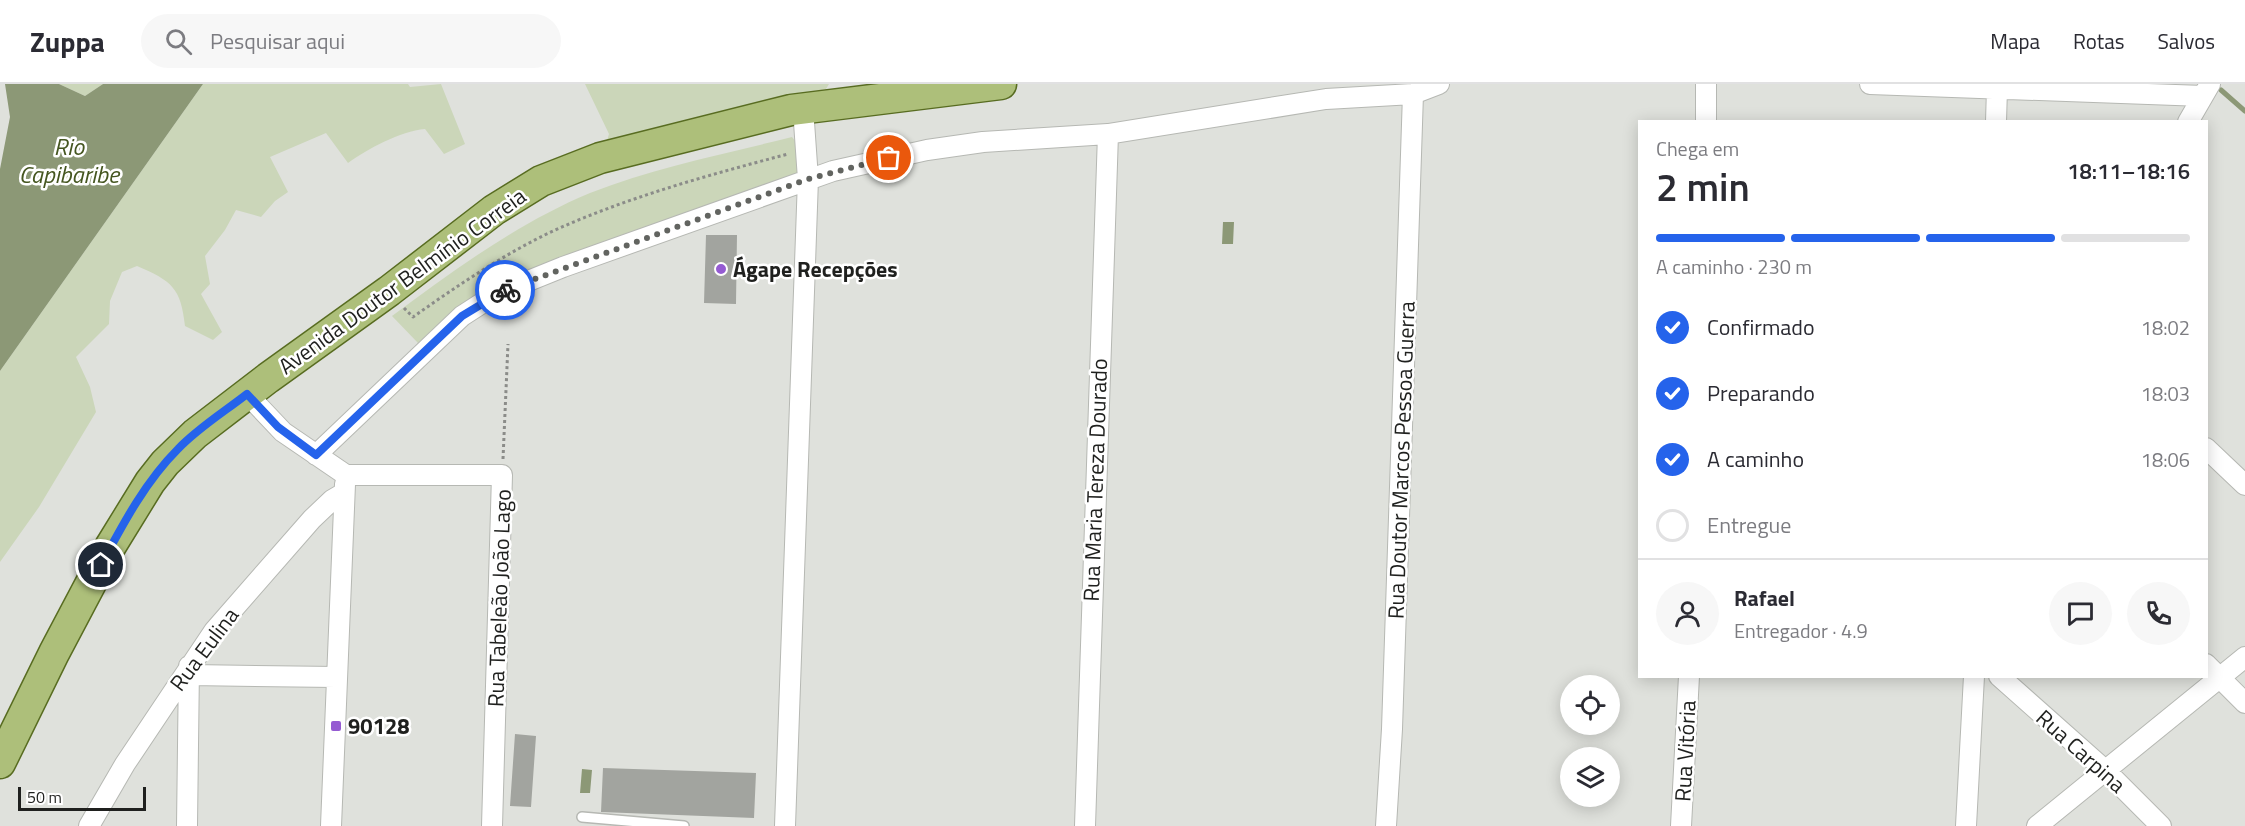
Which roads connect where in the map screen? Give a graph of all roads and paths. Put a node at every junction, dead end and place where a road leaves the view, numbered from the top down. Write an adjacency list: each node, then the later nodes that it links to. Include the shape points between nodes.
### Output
1 (1000, 84): 9 (main road, Avenida Doutor Belmínio Correia)
2 (1439, 84): 8 (street)
3 (1706, 84): 10 (street)
4 (1870, 84): 5 (street)
5 (1997, 88): 6 (street); 11 (street)
6 (2061, 88): 7 (street)
7 (2206, 90): 12 (street)
8 (1413, 94): 13 (street, via 1326,99); 43 (street, Rua Doutor Marcos Pessoa Guerra)
9 (803, 108): 14 (street); 16 (main road, Avenida Doutor Belmínio Correia, via 600,158 541,181 494,210)
10 (1706, 120)
11 (1996, 120)
12 (2189, 120)
13 (1108, 134): 15 (street, via 983,142 927,150); 42 (street, Rua Maria Tereza Dourado)
14 (807, 149): 15 (street); 16 (path, via 705,176 561,228 462,283 413,317)
15 (808, 179): 20 (street, via 496,294 462,316); 41 (street)
16 (389, 291): 18 (main road, Avenida Doutor Belmínio Correia)
17 (508, 344): 21 (path)
18 (247, 394): 20 (street, via 278,427); 33 (main road, Avenida Doutor Belmínio Correia, via 179,448 150,482 110,547)
19 (2208, 450): 23 (street)
20 (316, 455): 22 (street)
21 (502, 475): 22 (street, Rua Tabeleão João Lago); 39 (street, Rua Tabeleão João Lago)
22 (345, 484): 25 (street, Rua Eulina, via 214,631); 27 (street)
23 (2245, 485)
24 (2245, 657): 26 (street)
25 (190, 670): 27 (street); 36 (street, Rua Eulina, via 125,764); 37 (street)
26 (2213, 671): 32 (street)
27 (336, 677): 38 (street)
28 (1689, 678): 44 (street, Rua Vitória)
29 (1974, 678): 45 (street)
30 (2001, 678): 34 (street, Rua Carpina)
31 (2206, 678): 34 (street)
32 (2245, 703)
33 (0, 764)
34 (2106, 771): 46 (street); 47 (street, Rua Carpina)
35 (582, 817): 40 (lane)
36 (89, 826)
37 (187, 826)
38 (331, 826)
39 (492, 826)
40 (684, 826)
41 (785, 826)
42 (1085, 826)
43 (1386, 826)
44 (1681, 826)
45 (1966, 826)
46 (2037, 826)
47 (2161, 826)

